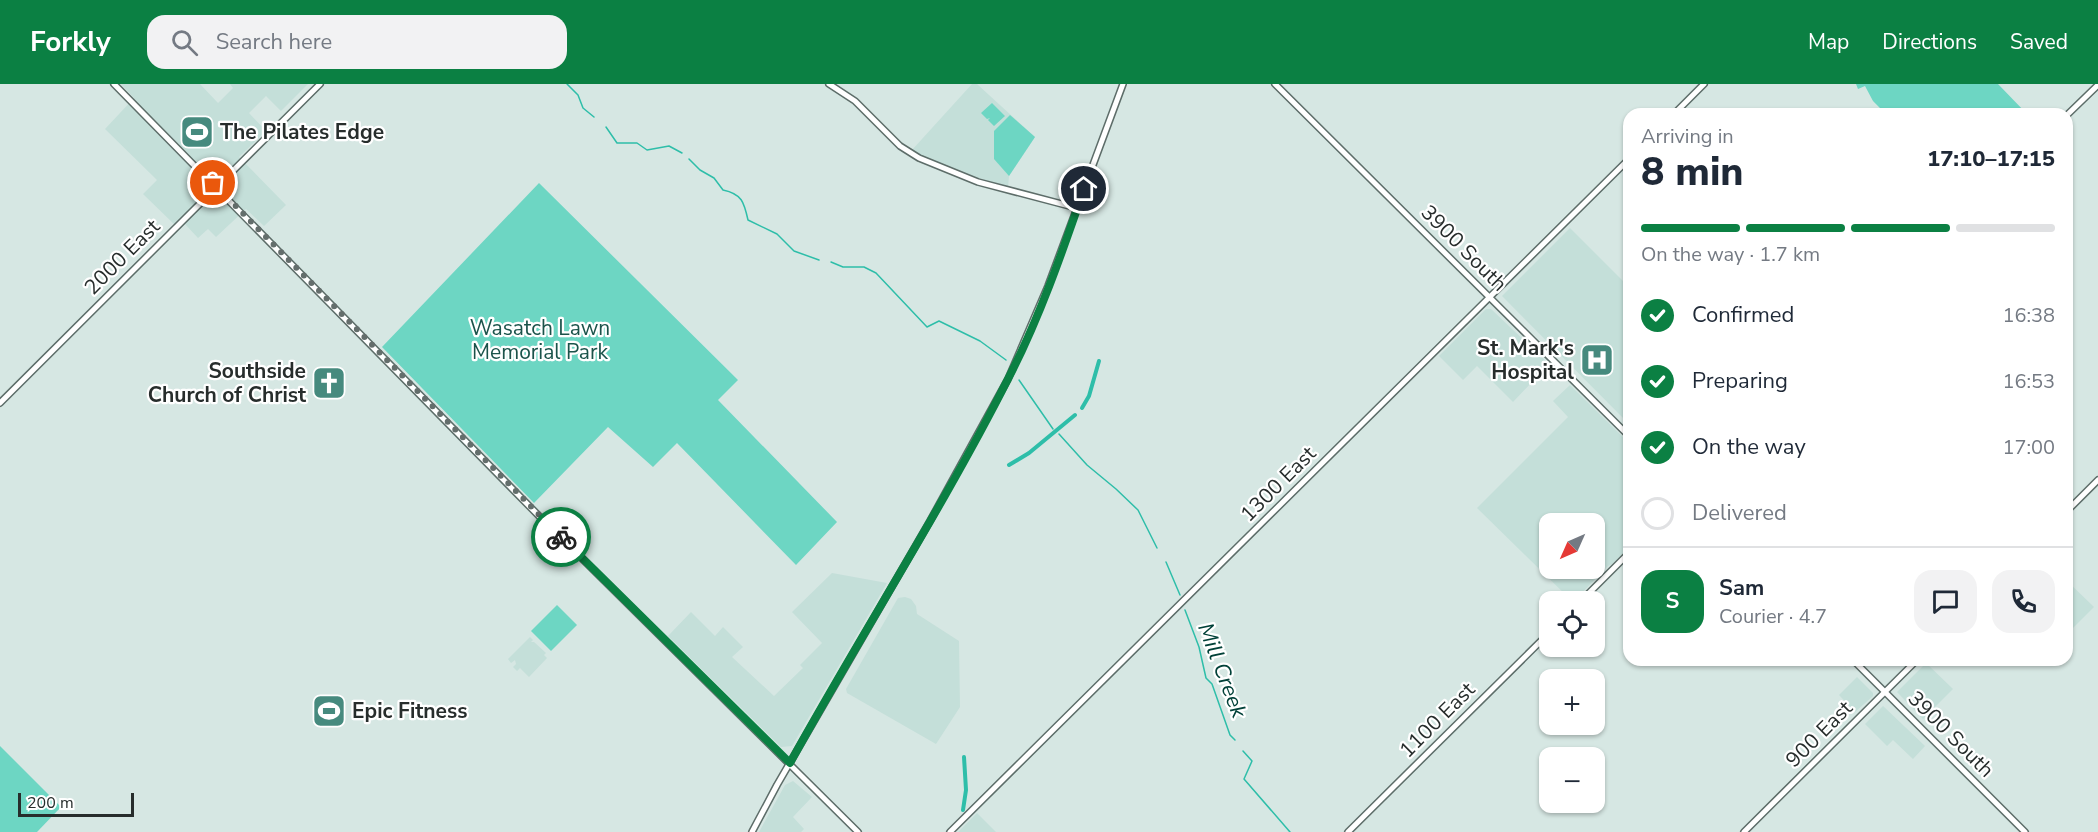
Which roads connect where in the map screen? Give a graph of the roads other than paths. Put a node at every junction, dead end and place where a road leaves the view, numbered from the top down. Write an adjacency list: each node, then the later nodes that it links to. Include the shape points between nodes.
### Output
1 (114, 84): 11 (main road)
2 (320, 84): 11 (main road, 2000 East)
3 (829, 84): 12 (main road, via 855,101 900,146 919,158 978,182)
4 (1123, 84): 12 (main road)
5 (1275, 84): 13 (main road, 3900 South)
6 (1704, 84): 8 (main road)
7 (2098, 85): 9 (main road)
8 (1680, 108)
9 (2073, 109)
10 (1623, 165): 13 (main road, 1300 East)
11 (216, 186): 14 (main road, 2000 East); 24 (main road, via 539,516)
12 (1077, 208): 24 (main road, via 1008,379)
13 (1490, 297): 15 (main road, 3900 South); 27 (main road, 1300 East)
14 (0, 403)
15 (1623, 430)
16 (2098, 480): 17 (main road)
17 (2073, 505)
18 (1623, 559): 19 (main road)
19 (1591, 591)
20 (1539, 643): 28 (main road, 1100 East)
21 (1859, 666): 23 (main road, 3900 South)
22 (1911, 666): 23 (main road, 900 East)
23 (1885, 692): 29 (main road, 900 East); 30 (main road, 3900 South)
24 (790, 763): 25 (main road); 26 (main road)
25 (752, 832)
26 (858, 832)
27 (950, 832)
28 (1348, 832)
29 (1744, 832)
30 (2025, 832)

